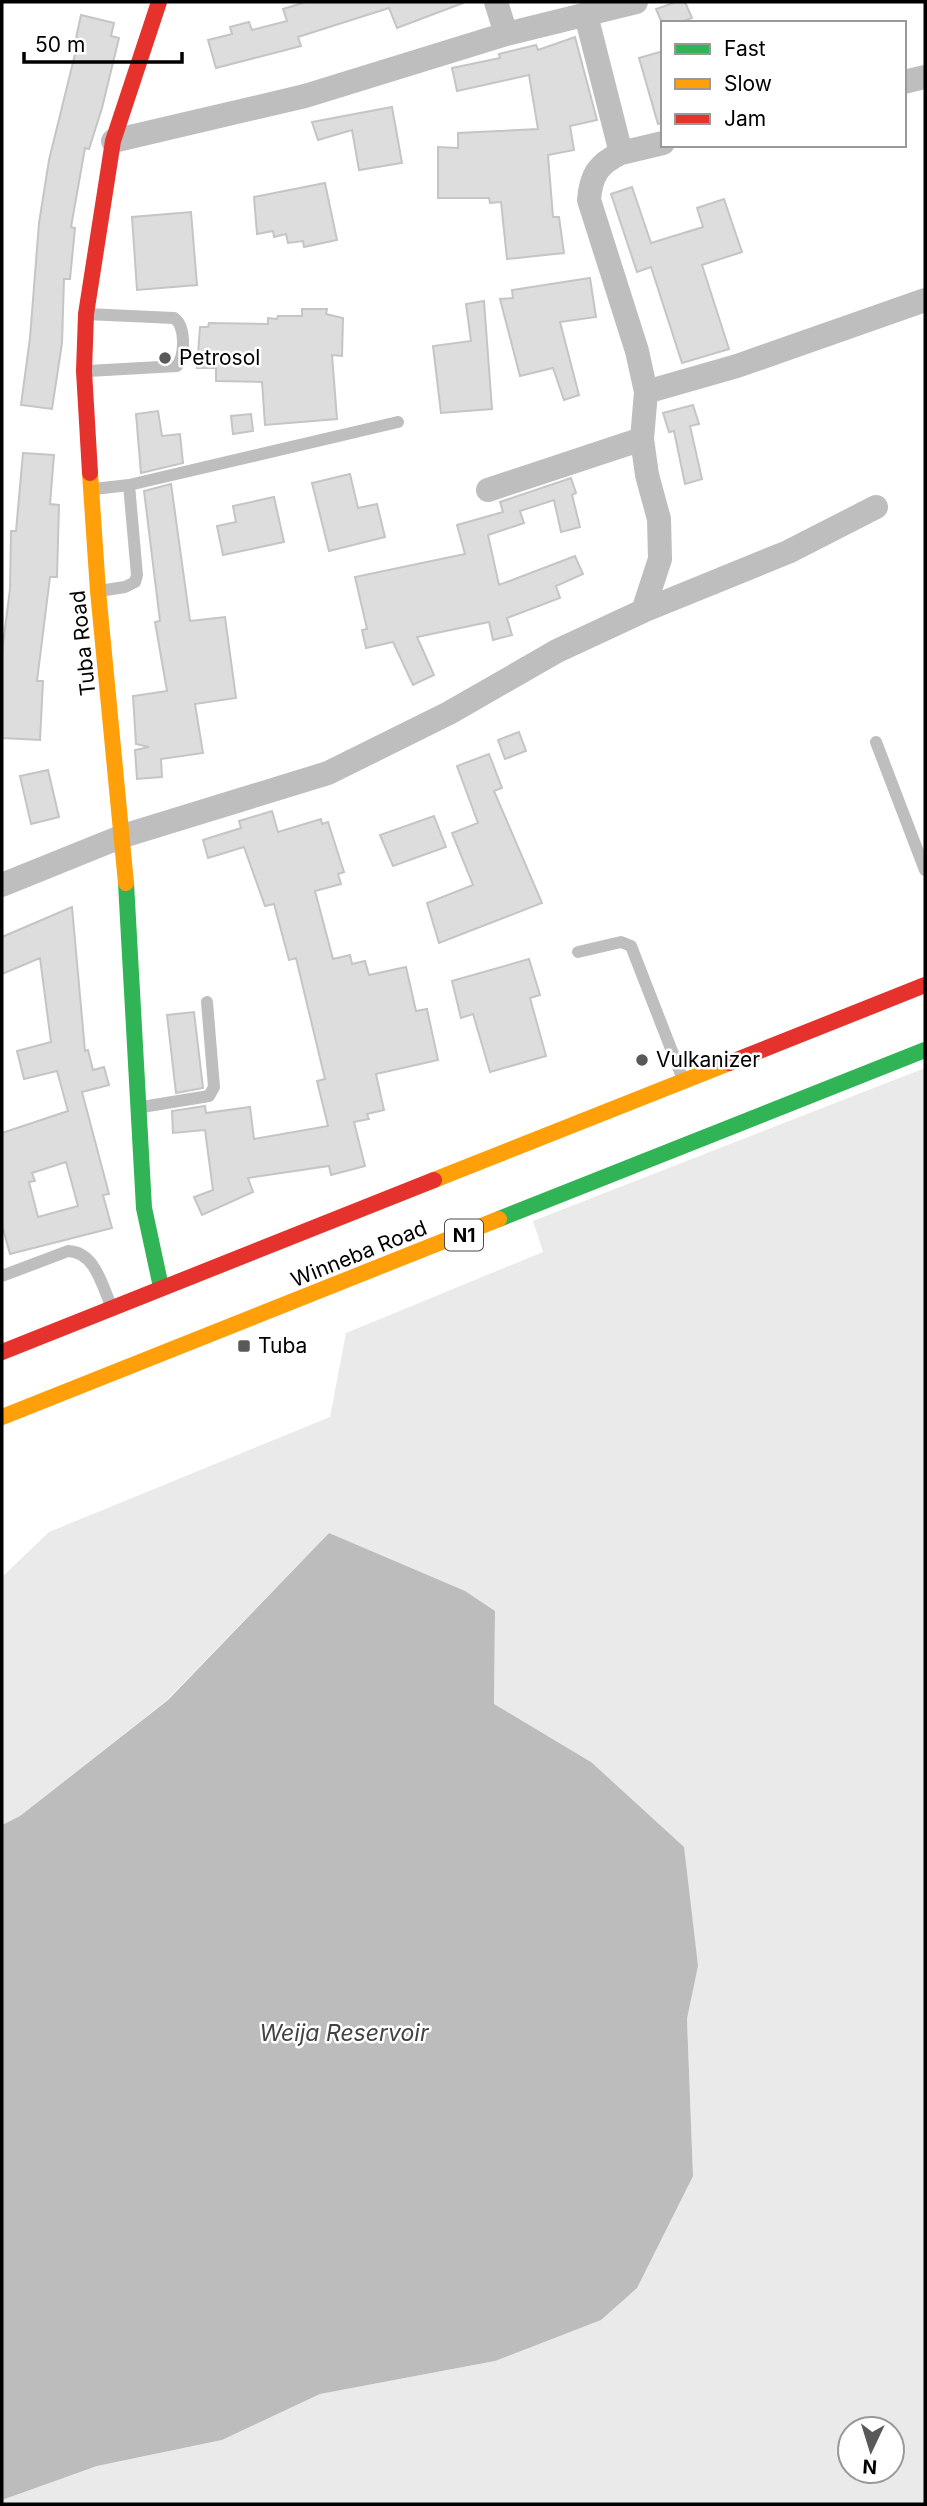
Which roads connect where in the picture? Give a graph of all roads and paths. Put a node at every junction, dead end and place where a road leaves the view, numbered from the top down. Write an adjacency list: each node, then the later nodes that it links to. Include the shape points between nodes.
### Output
1 (159, 2): 8 (main road, Tuba Road)
2 (496, 2): 5 (street)
3 (636, 2): 4 (street)
4 (586, 15): 5 (street); 10 (street)
5 (506, 34): 8 (street, via 305,96)
6 (925, 77): 7 (street)
7 (906, 82)
8 (113, 141): 12 (main road, Tuba Road)
9 (661, 143): 10 (street)
10 (621, 153): 14 (street, via 605,160 591,177 589,200)
11 (925, 300): 14 (street, via 737,366)
12 (86, 314): 13 (main road, Tuba Road); 13 (lane, via 174,318 181,326 182,357 174,368)
13 (84, 371): 18 (main road, Tuba Road)
14 (646, 392): 16 (street)
15 (398, 422): 17 (lane)
16 (642, 439): 19 (street); 22 (street, via 659,519 660,559)
17 (129, 485): 18 (lane); 21 (lane, via 135,582)
18 (90, 489): 21 (main road, Tuba Road)
19 (488, 490)
20 (877, 507): 22 (street, via 788,552)
21 (98, 591): 24 (main road, Tuba Road)
22 (643, 611): 24 (street, via 557,651 449,713 328,773)
23 (876, 742): 25 (lane)
24 (123, 836): 26 (street); 32 (main road, Tuba Road)
25 (925, 870)
26 (2, 885)
27 (579, 952): 31 (lane, via 621,942 631,946)
28 (925, 985): 31 (main road, Winneba Road)
29 (207, 1002): 32 (lane, via 214,1087 209,1096)
30 (925, 1050): 37 (main road, Winneba Road / N1)
31 (683, 1080): 34 (main road, Winneba Road)
32 (138, 1108): 34 (main road, Tuba Road, via 144,1208)
33 (2, 1276): 35 (lane, via 68,1251 77,1252 91,1263)
34 (161, 1287): 35 (main road, Winneba Road)
35 (112, 1306): 36 (main road, Winneba Road)
36 (2, 1352)
37 (2, 1417)

